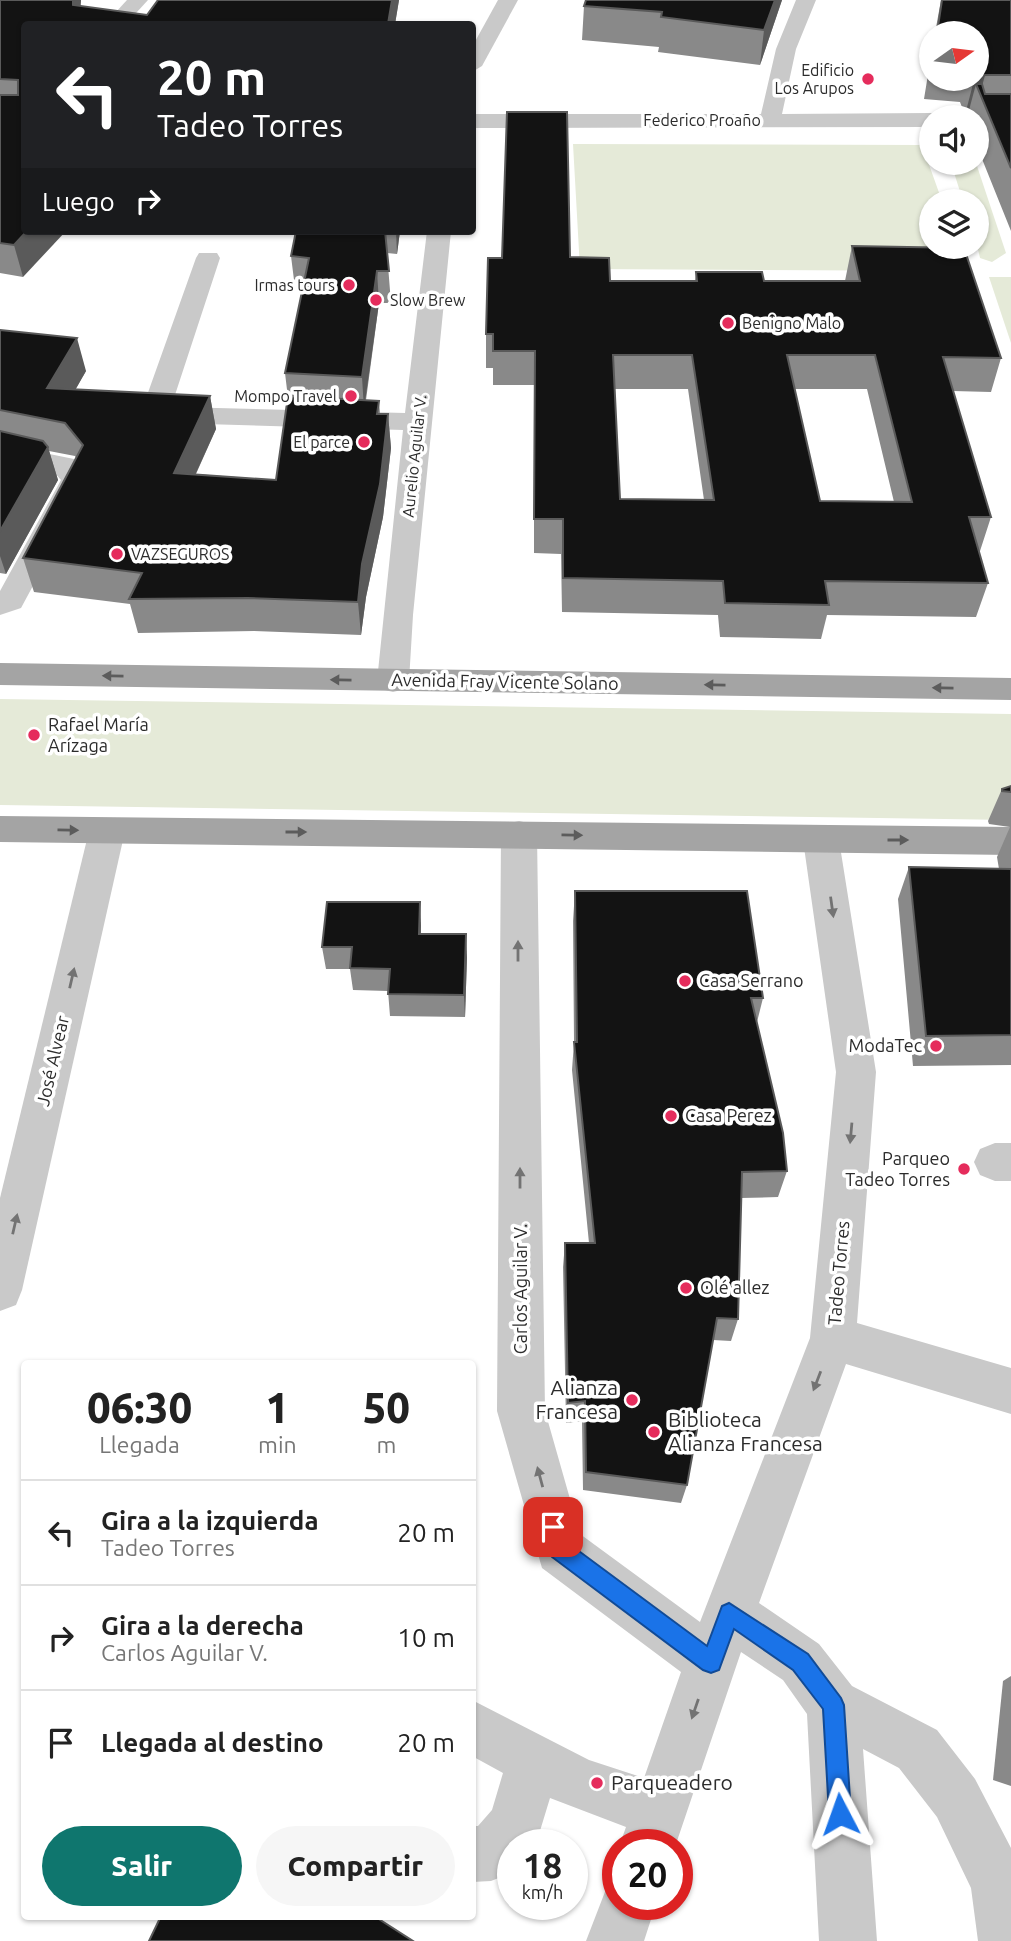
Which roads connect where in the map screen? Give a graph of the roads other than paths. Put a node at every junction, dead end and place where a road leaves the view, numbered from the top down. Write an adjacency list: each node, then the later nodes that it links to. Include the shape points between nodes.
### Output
1 (138, 0): 4 (street)
2 (508, 0): 5 (street)
3 (806, 0): 6 (street, via 786,49)
4 (118, 21)
5 (476, 59)
6 (770, 120): 7 (street, Federico Proaño); 8 (street, Federico Proaño)
7 (919, 120)
8 (476, 121)
9 (439, 235): 11 (street, Aurelio Aguilar V.)
10 (208, 258): 11 (street, via 159,401 169,415)
11 (418, 422): 15 (street, Aurelio Aguilar V.)
12 (0, 452): 13 (street, via 64,465 76,480 10,601)
13 (0, 605)
14 (0, 674): 15 (main road, Avenida Fray Vicente Solano, one-way to 14)
15 (393, 681): 16 (main road, Avenida Fray Vicente Solano, one-way to 15)
16 (1011, 689)
17 (0, 829): 18 (main road, one-way to 18)
18 (107, 831): 19 (main road, one-way to 19); 22 (street, José Alvear, one-way to 18)
19 (519, 834): 20 (main road, one-way to 20); 26 (street, Carlos Aguilar V., one-way to 19, via 560,1550 522,1411)
20 (821, 840): 21 (main road, one-way to 21); 23 (street, Tadeo Torres, one-way to 23, via 856,1072)
21 (1011, 841)
22 (0, 1290)
23 (833, 1338): 24 (street); 25 (street, Tadeo Torres, one-way to 25)
24 (1011, 1391)
25 (729, 1613): 26 (street, Tadeo Torres); 27 (street, via 801,1662)
26 (711, 1662): 30 (street, Tadeo Torres, one-way to 30)
27 (833, 1705): 34 (street); 35 (street, via 918,1749 956,1798 999,1884)
28 (476, 1729): 29 (street)
29 (533, 1759): 30 (street); 31 (street, via 516,1825 491,1853)
30 (654, 1828)
31 (476, 1854)
32 (622, 1920): 33 (street)
33 (615, 1941)
34 (848, 1941)
35 (1007, 1941)

